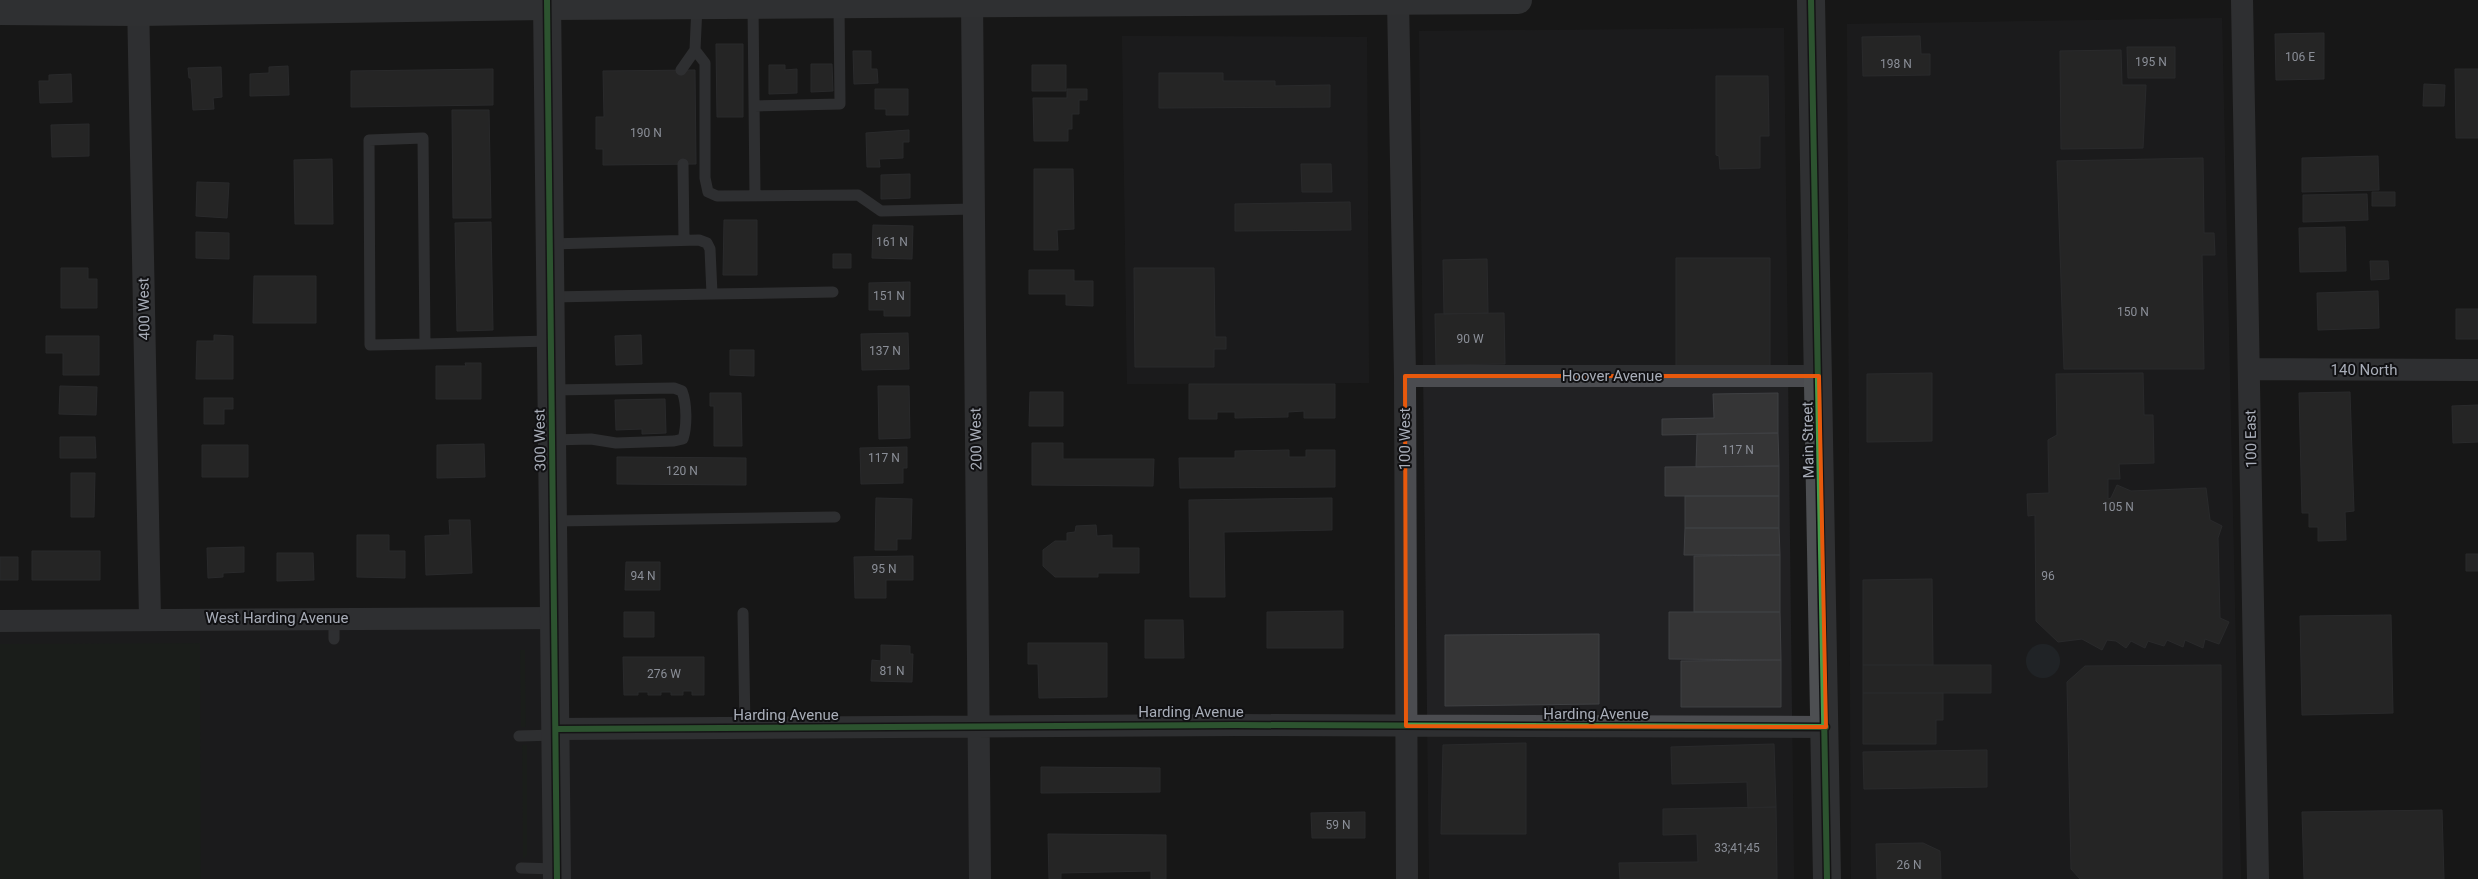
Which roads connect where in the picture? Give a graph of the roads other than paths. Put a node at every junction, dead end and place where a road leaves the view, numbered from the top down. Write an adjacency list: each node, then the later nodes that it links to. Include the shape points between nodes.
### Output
1 (1478, 0): 2 (main road); 5 (main road)
2 (1518, 0)
3 (1811, 0): 29 (main road, Main Street)
4 (2242, 0): 26 (street, 100 East)
5 (1398, 1): 6 (main road); 28 (street, 100 West)
6 (972, 2): 8 (main road); 18 (street, 200 West)
7 (547, 3): 10 (main road); 11 (main road); 20 (street, 300 West)
8 (840, 4): 9 (main road); 15 (lane, via 840,104)
9 (753, 5): 11 (main road); 15 (lane)
10 (138, 6): 12 (main road); 36 (street, 400 West)
11 (697, 6): 13 (lane)
12 (0, 11)
13 (695, 50): 14 (lane); 17 (lane, via 705,63 705,178 708,192 717,196)
14 (681, 70)
15 (754, 106): 17 (lane)
16 (684, 164): 19 (lane)
17 (755, 196): 18 (lane, via 858,196 881,211)
18 (974, 210): 38 (street, 200 West)
19 (684, 240): 20 (lane); 22 (lane, via 707,243)
20 (550, 244): 23 (street, 300 West)
21 (833, 292): 22 (lane)
22 (712, 294): 23 (lane)
23 (551, 297): 24 (street, 300 West)
24 (551, 341): 25 (lane); 30 (street, 300 West)
25 (425, 344): 25 (lane, via 423,138 369,140 370,345)
26 (2250, 369): 27 (street, 140 North); 49 (street, 100 East)
27 (2478, 370)
28 (1404, 376): 29 (street, Hoover Avenue); 39 (street, 100 West)
29 (1819, 376): 40 (main road, Main Street)
30 (552, 390): 31 (street, 300 West); 31 (lane, via 674,388 682,391 684,398 686,430 683,439 674,441)
31 (552, 440): 33 (street, 300 West)
32 (835, 517): 33 (lane)
33 (553, 522): 35 (street, 300 West)
34 (743, 613): 41 (lane)
35 (554, 618): 36 (street, West Harding Avenue, via 334,629); 42 (street, 300 West)
36 (150, 619): 37 (street, West Harding Avenue)
37 (0, 621)
38 (979, 726): 39 (street, Harding Avenue); 41 (street, Harding Avenue); 46 (street, 200 West)
39 (1406, 726): 40 (street, Harding Avenue); 47 (street, 100 West)
40 (1826, 727): 48 (main road, Main Street)
41 (745, 728): 42 (street, Harding Avenue)
42 (556, 732): 43 (lane); 45 (street, 300 West)
43 (519, 736)
44 (521, 868): 45 (lane)
45 (557, 874)
46 (980, 879)
47 (1407, 879)
48 (1827, 879)
49 (2258, 879)

